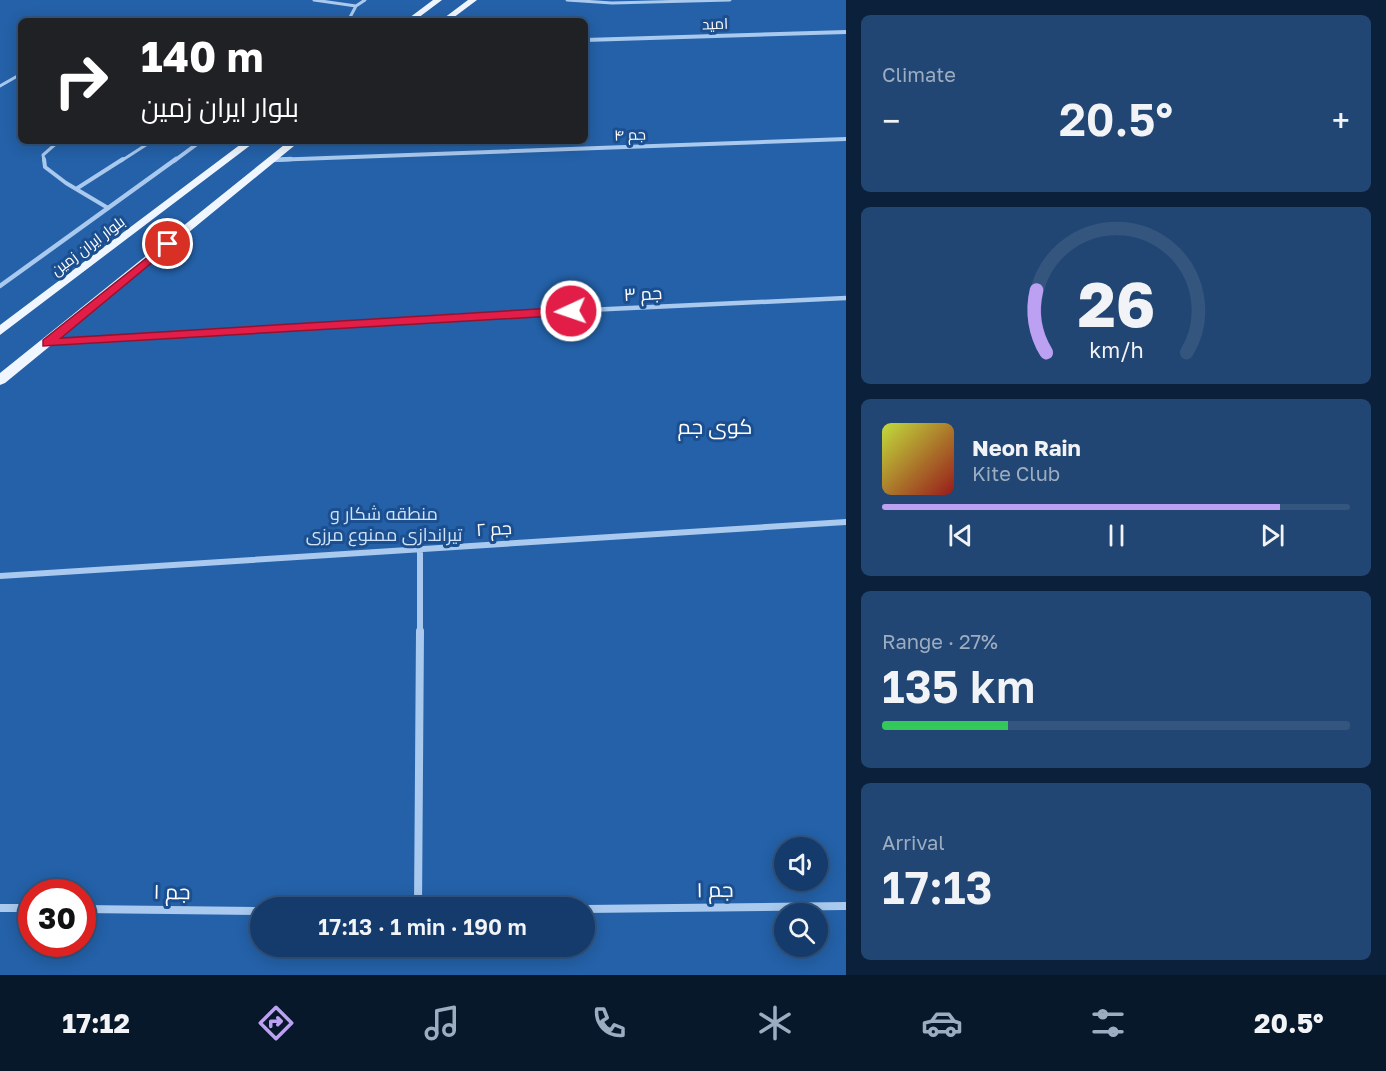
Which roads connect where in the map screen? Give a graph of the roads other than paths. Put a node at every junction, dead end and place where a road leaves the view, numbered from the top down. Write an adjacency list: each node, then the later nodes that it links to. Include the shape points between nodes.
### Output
1 (314, 0): 7 (lane)
2 (365, 0): 7 (lane)
3 (438, 0): 9 (main road)
4 (473, 0): 10 (main road)
5 (567, 0): 6 (lane)
6 (730, 0)
7 (356, 6): 8 (lane)
8 (350, 18)
9 (413, 18)
10 (448, 18)
11 (846, 32): 12 (street, امید)
12 (588, 40)
13 (18, 77): 14 (lane)
14 (0, 86)
15 (846, 139): 21 (street, جم ۴)
16 (56, 144): 22 (lane, via 43,155 45,166)
17 (147, 144): 22 (lane)
18 (197, 144): 23 (street)
19 (247, 144): 26 (main road, بلوار ایران زمین)
20 (291, 144): 21 (main road)
21 (272, 160): 27 (main road)
22 (76, 189): 23 (lane)
23 (108, 208): 24 (street)
24 (0, 286)
25 (846, 298): 27 (street, جم ۳, via 457,316)
26 (0, 332)
27 (47, 343): 28 (main road)
28 (0, 380)
29 (846, 522): 30 (street, جم ۲)
30 (420, 549): 31 (street, جم ۲); 32 (street)
31 (0, 576)
32 (418, 897)
33 (846, 906): 37 (street, جم ۱)
34 (0, 908): 35 (street)
35 (18, 908)
36 (96, 909): 38 (street, جم ۱)
37 (595, 909)
38 (250, 911)

